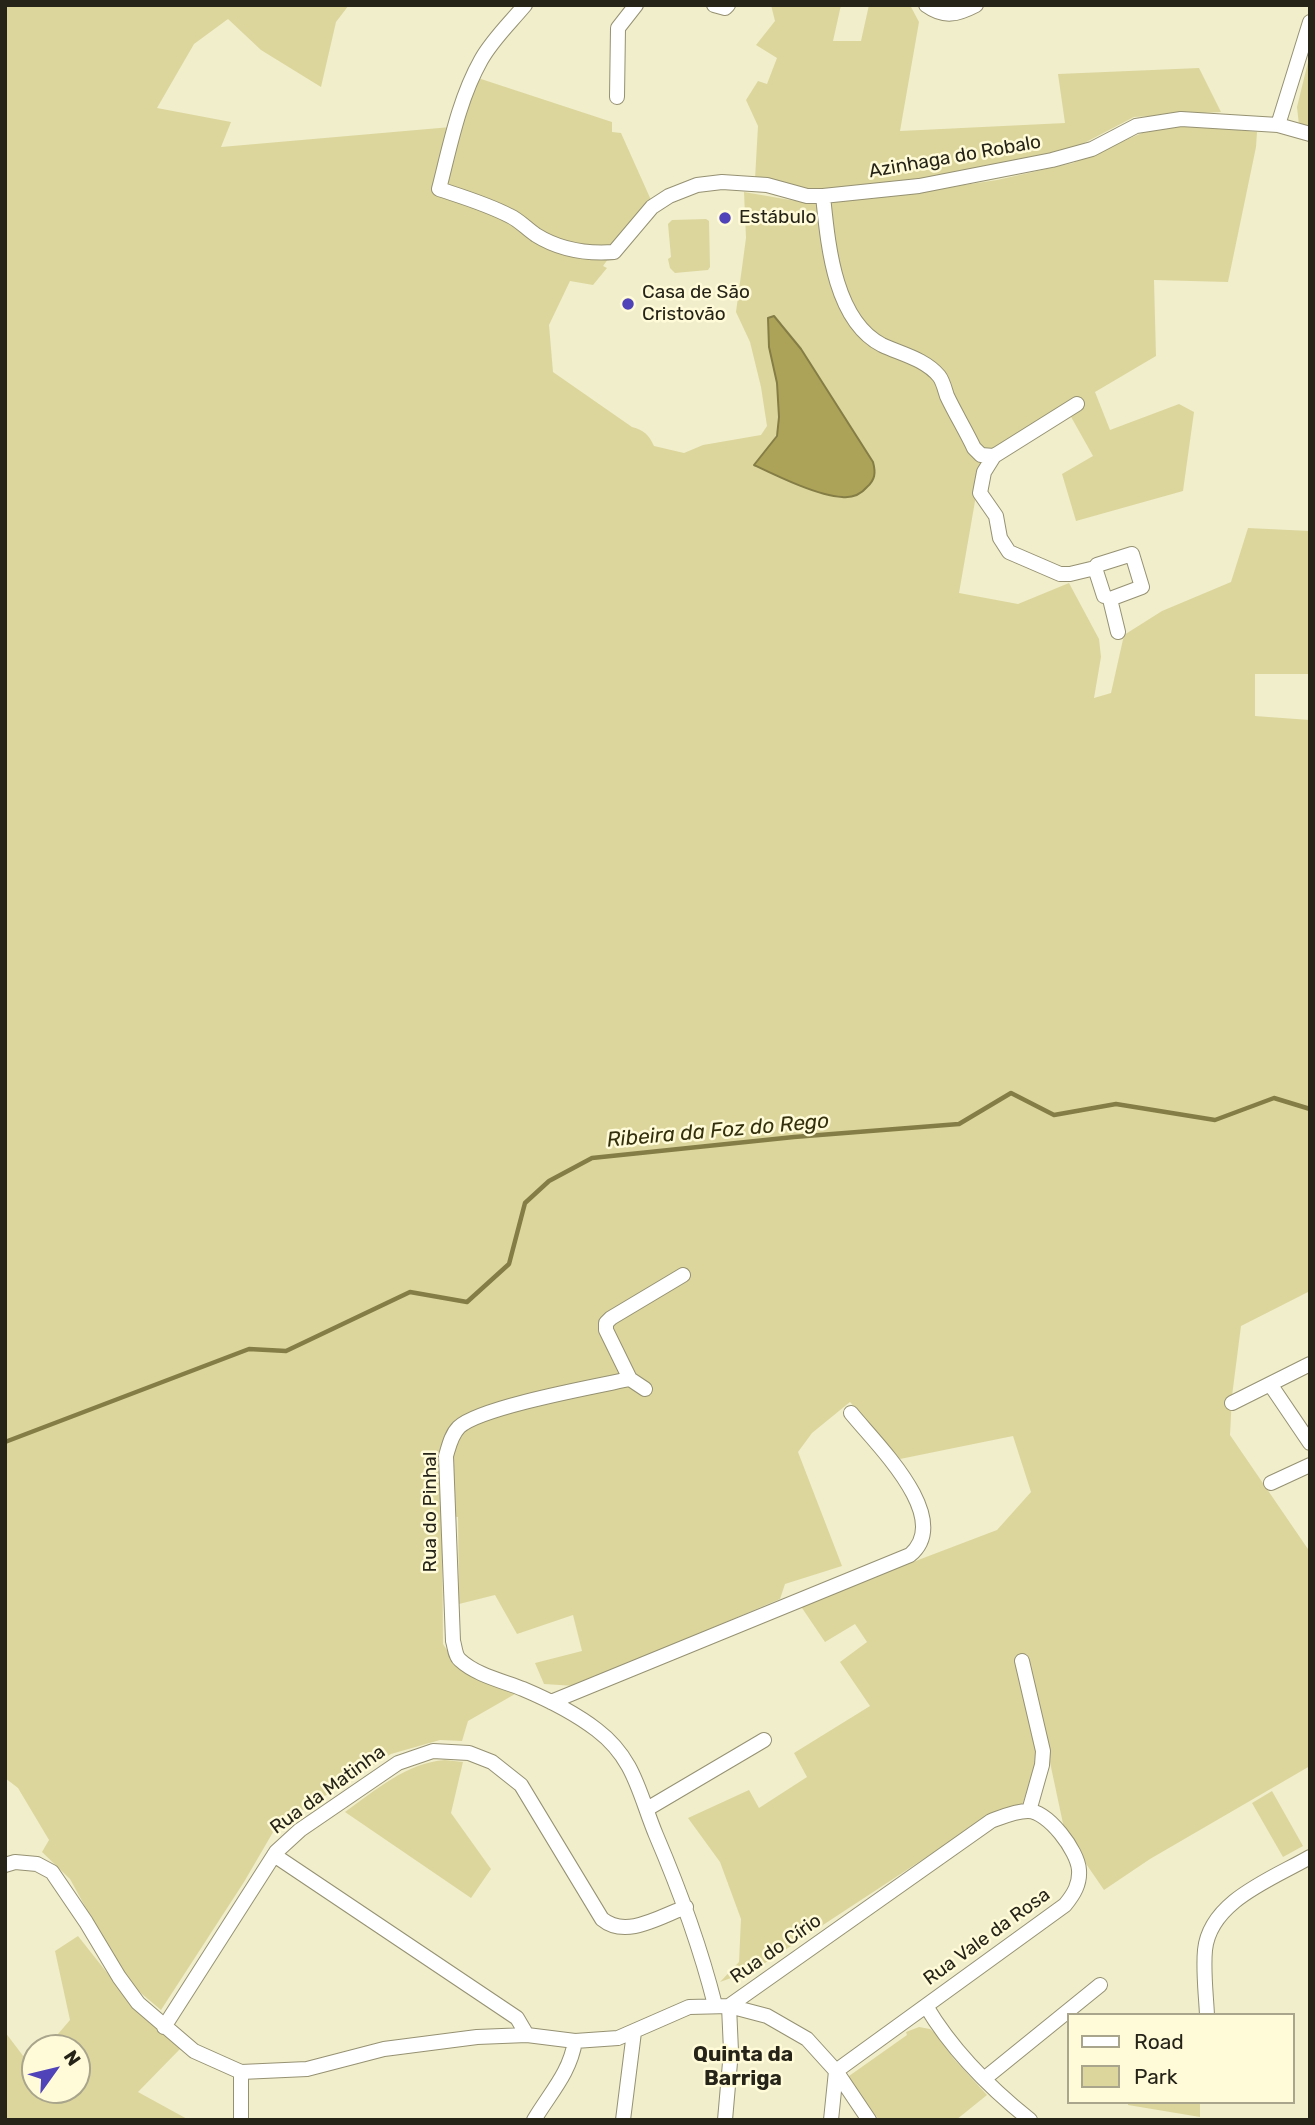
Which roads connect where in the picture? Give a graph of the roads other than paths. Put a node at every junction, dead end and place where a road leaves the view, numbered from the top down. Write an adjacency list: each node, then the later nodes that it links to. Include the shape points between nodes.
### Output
1 (525, 5): 11 (street, Azinhaga do Robalo, via 476,69 439,189 513,217 564,249 601,253 614,252 652,207 697,185 767,185)
2 (636, 5): 8 (street, via 618,29)
3 (714, 5): 4 (street)
4 (728, 5)
5 (926, 5): 6 (street, via 943,15 954,15)
6 (976, 5)
7 (1310, 22): 9 (street)
8 (617, 97)
9 (1278, 125): 10 (street, Azinhaga do Robalo); 11 (street, Azinhaga do Robalo, via 1181,119 1136,125 1093,149 1005,171)
10 (1310, 134)
11 (823, 196): 13 (street, via 833,262 853,318 864,333 939,376 974,448 981,455)
12 (1077, 404): 13 (street)
13 (995, 456): 14 (street, via 984,472 980,493 996,516 1000,538 1009,552 1060,574)
14 (1095, 568): 15 (street); 16 (street, via 1132,554 1142,587 1110,599)
15 (1104, 596)
16 (1118, 632)
17 (683, 1275): 19 (street, via 606,1324)
18 (1310, 1364): 20 (street)
19 (630, 1379): 21 (street); 28 (street, Rua do Pinhal, via 471,1419 459,1427 446,1456 457,1658)
20 (1270, 1384): 22 (street); 24 (street)
21 (645, 1390)
22 (1232, 1403)
23 (851, 1413): 28 (street, via 917,1499 924,1524 921,1546 911,1555)
24 (1310, 1443)
25 (1310, 1465): 26 (street)
26 (1271, 1483)
27 (1022, 1661): 31 (street, via 1043,1751)
28 (551, 1702): 30 (street, Rua do Pinhal, via 614,1745 631,1769)
29 (764, 1740): 30 (street)
30 (647, 1809): 35 (street, Rua do Pinhal)
31 (1029, 1811): 37 (street, Rua do Círio, via 990,1821); 38 (street, Rua Vale da Rosa, via 1041,1814 1073,1852 1080,1867 1073,1895)
32 (274, 1855): 35 (street, Rua da Matinha, via 300,1830 398,1763 433,1751 457,1751 492,1762 521,1785 607,1923 629,1927); 40 (street, Rua da Matinha); 42 (street, via 517,2018)
33 (1310, 1857): 39 (street, via 1236,1900 1214,1921 1205,1951)
34 (5, 1865): 40 (street, Rua do Círio, via 37,1864 52,1872 118,1977)
35 (686, 1907): 37 (street, Rua do Pinhal)
36 (1100, 1984): 46 (street)
37 (722, 2006): 41 (street, Rua do Círio, via 689,2007); 44 (street, via 767,2016 787,2026 807,2039); 50 (street, Rua do Pinhal, via 731,2051)
38 (926, 2006): 44 (street, Rua Vale da Rosa); 46 (street)
39 (1207, 2013)
40 (164, 2027): 45 (street, Rua do Círio, via 194,2051)
41 (634, 2032): 43 (street, Rua do Círio, via 618,2038); 49 (street)
42 (527, 2035): 43 (street, Rua do Círio); 45 (street, Rua do Círio, via 384,2049 307,2069)
43 (575, 2041): 48 (street, via 565,2075)
44 (836, 2071): 51 (street); 52 (street)
45 (242, 2072): 47 (street)
46 (984, 2079): 53 (street)
47 (241, 2120)
48 (534, 2120)
49 (624, 2120)
50 (725, 2120)
51 (831, 2120)
52 (869, 2120)
53 (1030, 2120)

